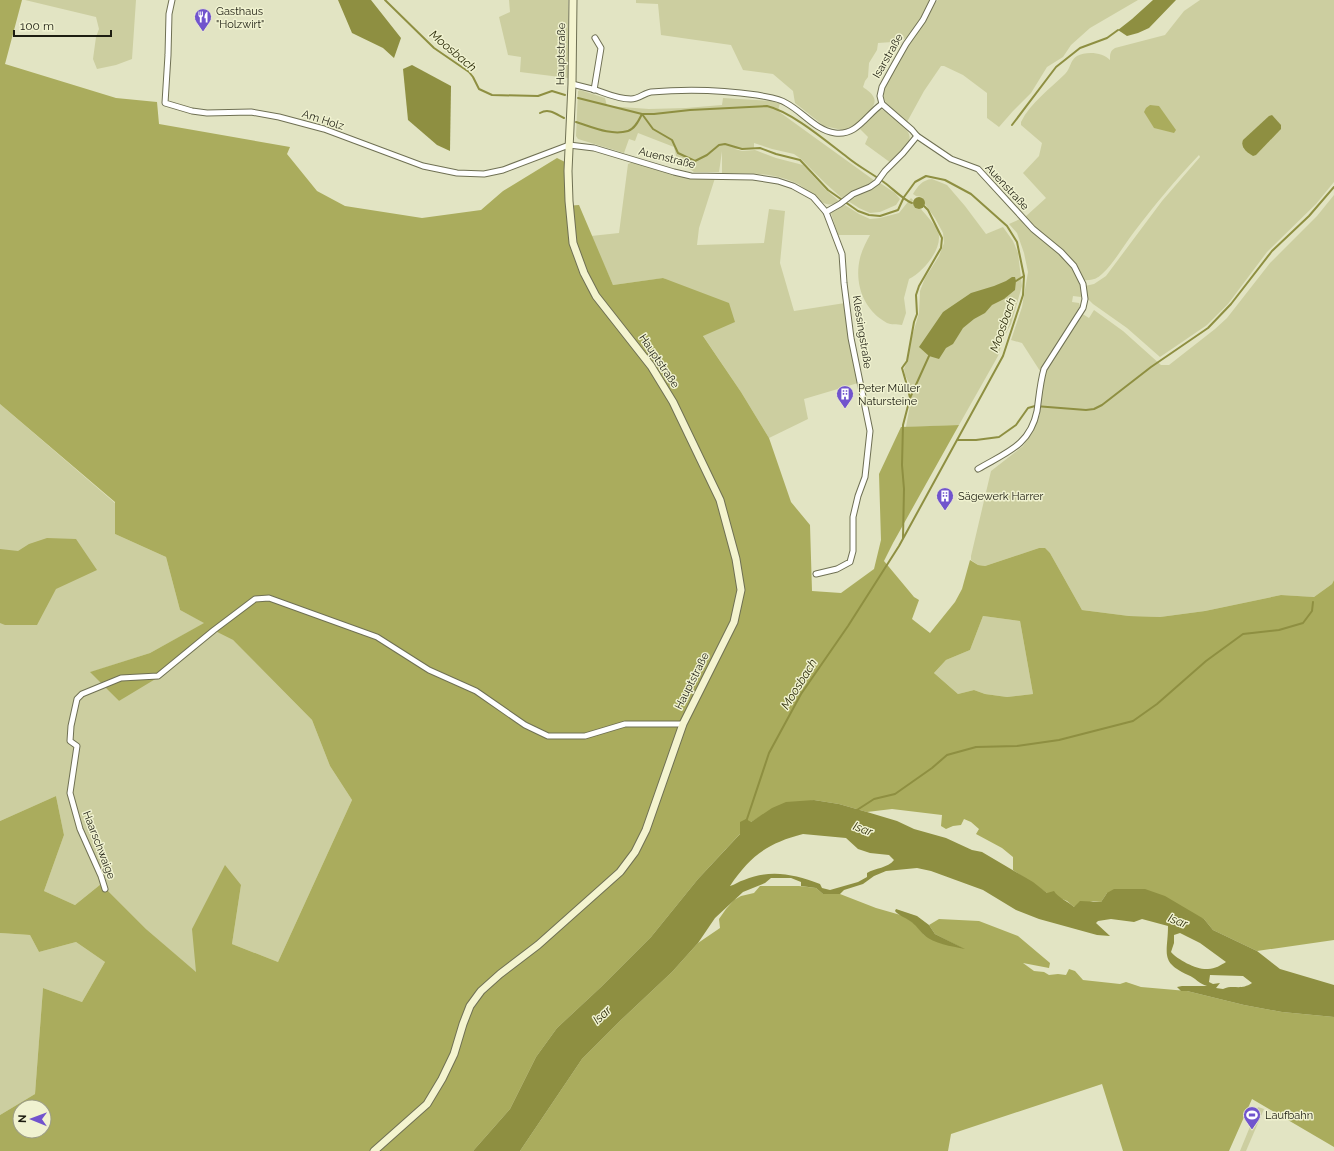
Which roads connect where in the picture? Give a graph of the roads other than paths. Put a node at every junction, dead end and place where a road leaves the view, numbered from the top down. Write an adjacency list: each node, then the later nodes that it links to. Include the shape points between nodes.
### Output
1 (172, 0): 9 (street, Am Holz, via 164,103 207,113 251,112 279,117 324,129 423,166 457,173 484,174 503,170)
2 (573, 0): 5 (main road, Hauptstraße)
3 (933, 0): 7 (street, Isarstraße, via 882,87)
4 (595, 38): 6 (street, via 601,48)
5 (572, 84): 6 (street); 9 (main road, Hauptstraße)
6 (594, 90): 7 (street, via 631,99 648,92 705,90 757,96 785,102 820,128 835,133 851,132)
7 (882, 104): 8 (street)
8 (917, 136): 10 (street, via 877,182); 11 (street, Auenstraße, via 951,159 978,169 1028,224 1074,266 1083,284 1083,308 1044,369 1034,423 1029,433 1020,444)
9 (569, 145): 10 (street, Auenstraße, via 594,148 690,176 753,177 778,181 813,197); 13 (main road, Hauptstraße, via 570,219 573,243 584,273 596,296 651,366 673,402 720,500 736,559 741,590 734,622)
10 (826, 212): 12 (street, Klessingstraße, via 842,254 851,338 870,431 865,477 853,517 853,551 850,562 837,569)
11 (978, 469)
12 (816, 574)
13 (683, 724): 14 (street, Haarschwaige, via 625,724 585,736 548,736 525,725 476,691 429,670 377,637 269,598 255,599 158,676 121,678 82,694 77,700 71,726 70,741 77,746 70,794 80,829); 15 (main road, Hauptstraße, via 646,830 635,852 620,872 538,946 481,990 470,1006 454,1054 427,1104)
14 (105, 890)
15 (374, 1151)

